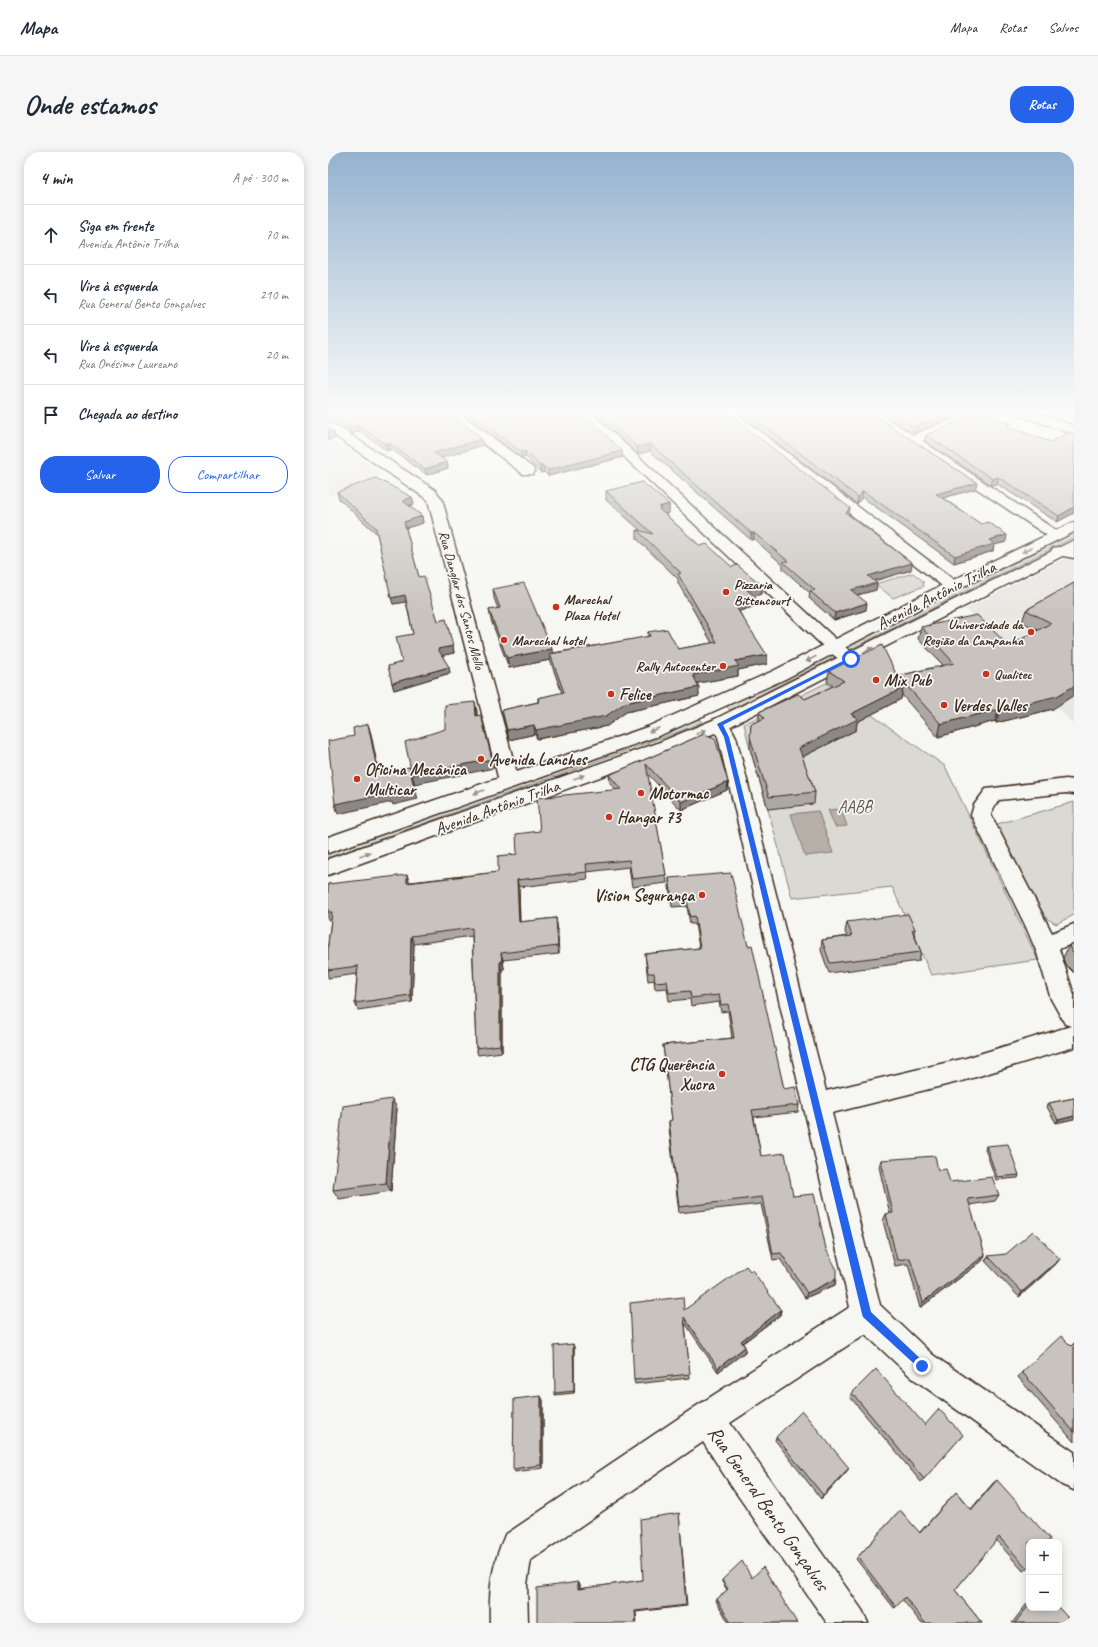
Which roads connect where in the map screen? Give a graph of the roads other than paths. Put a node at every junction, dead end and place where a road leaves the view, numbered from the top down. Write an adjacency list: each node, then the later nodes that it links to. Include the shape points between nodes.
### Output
1 (407, 478): 11 (street, Rua Danglar dos Santos Mello, via 435,499)
2 (653, 478): 8 (street)
3 (811, 478): 7 (street)
4 (967, 478): 6 (street)
5 (1074, 526): 6 (street, Avenida Antônio Trilha)
6 (1066, 546): 7 (street, Avenida Antônio Trilha, one-way to 7); 9 (street, Avenida Antônio Trilha, one-way to 6)
7 (952, 586): 8 (street, Avenida Antônio Trilha)
8 (834, 647): 9 (street); 11 (street, Avenida Antônio Trilha, one-way to 11, via 779,675 654,731)
9 (851, 659): 10 (street, Avenida Antônio Trilha)
10 (720, 724): 14 (street, Avenida Antônio Trilha, one-way to 10, via 662,748); 19 (street, via 727,737)
11 (510, 781): 13 (street, Avenida Antônio Trilha, one-way to 13)
12 (1074, 787): 16 (street, via 993,794 984,805 981,814)
13 (328, 845)
14 (328, 867)
15 (1074, 933): 16 (street)
16 (1046, 945): 17 (street, via 1057,984)
17 (1074, 1017)
18 (1074, 1036): 19 (street, via 966,1070)
19 (816, 1104): 20 (street)
20 (867, 1314): 21 (street, Rua General Bento Gonçalves); 22 (street, via 922,1366)
21 (708, 1419): 23 (street, via 518,1548 512,1561 508,1586); 24 (street, Rua General Bento Gonçalves, via 746,1478)
22 (1074, 1473)
23 (509, 1623)
24 (849, 1623)

